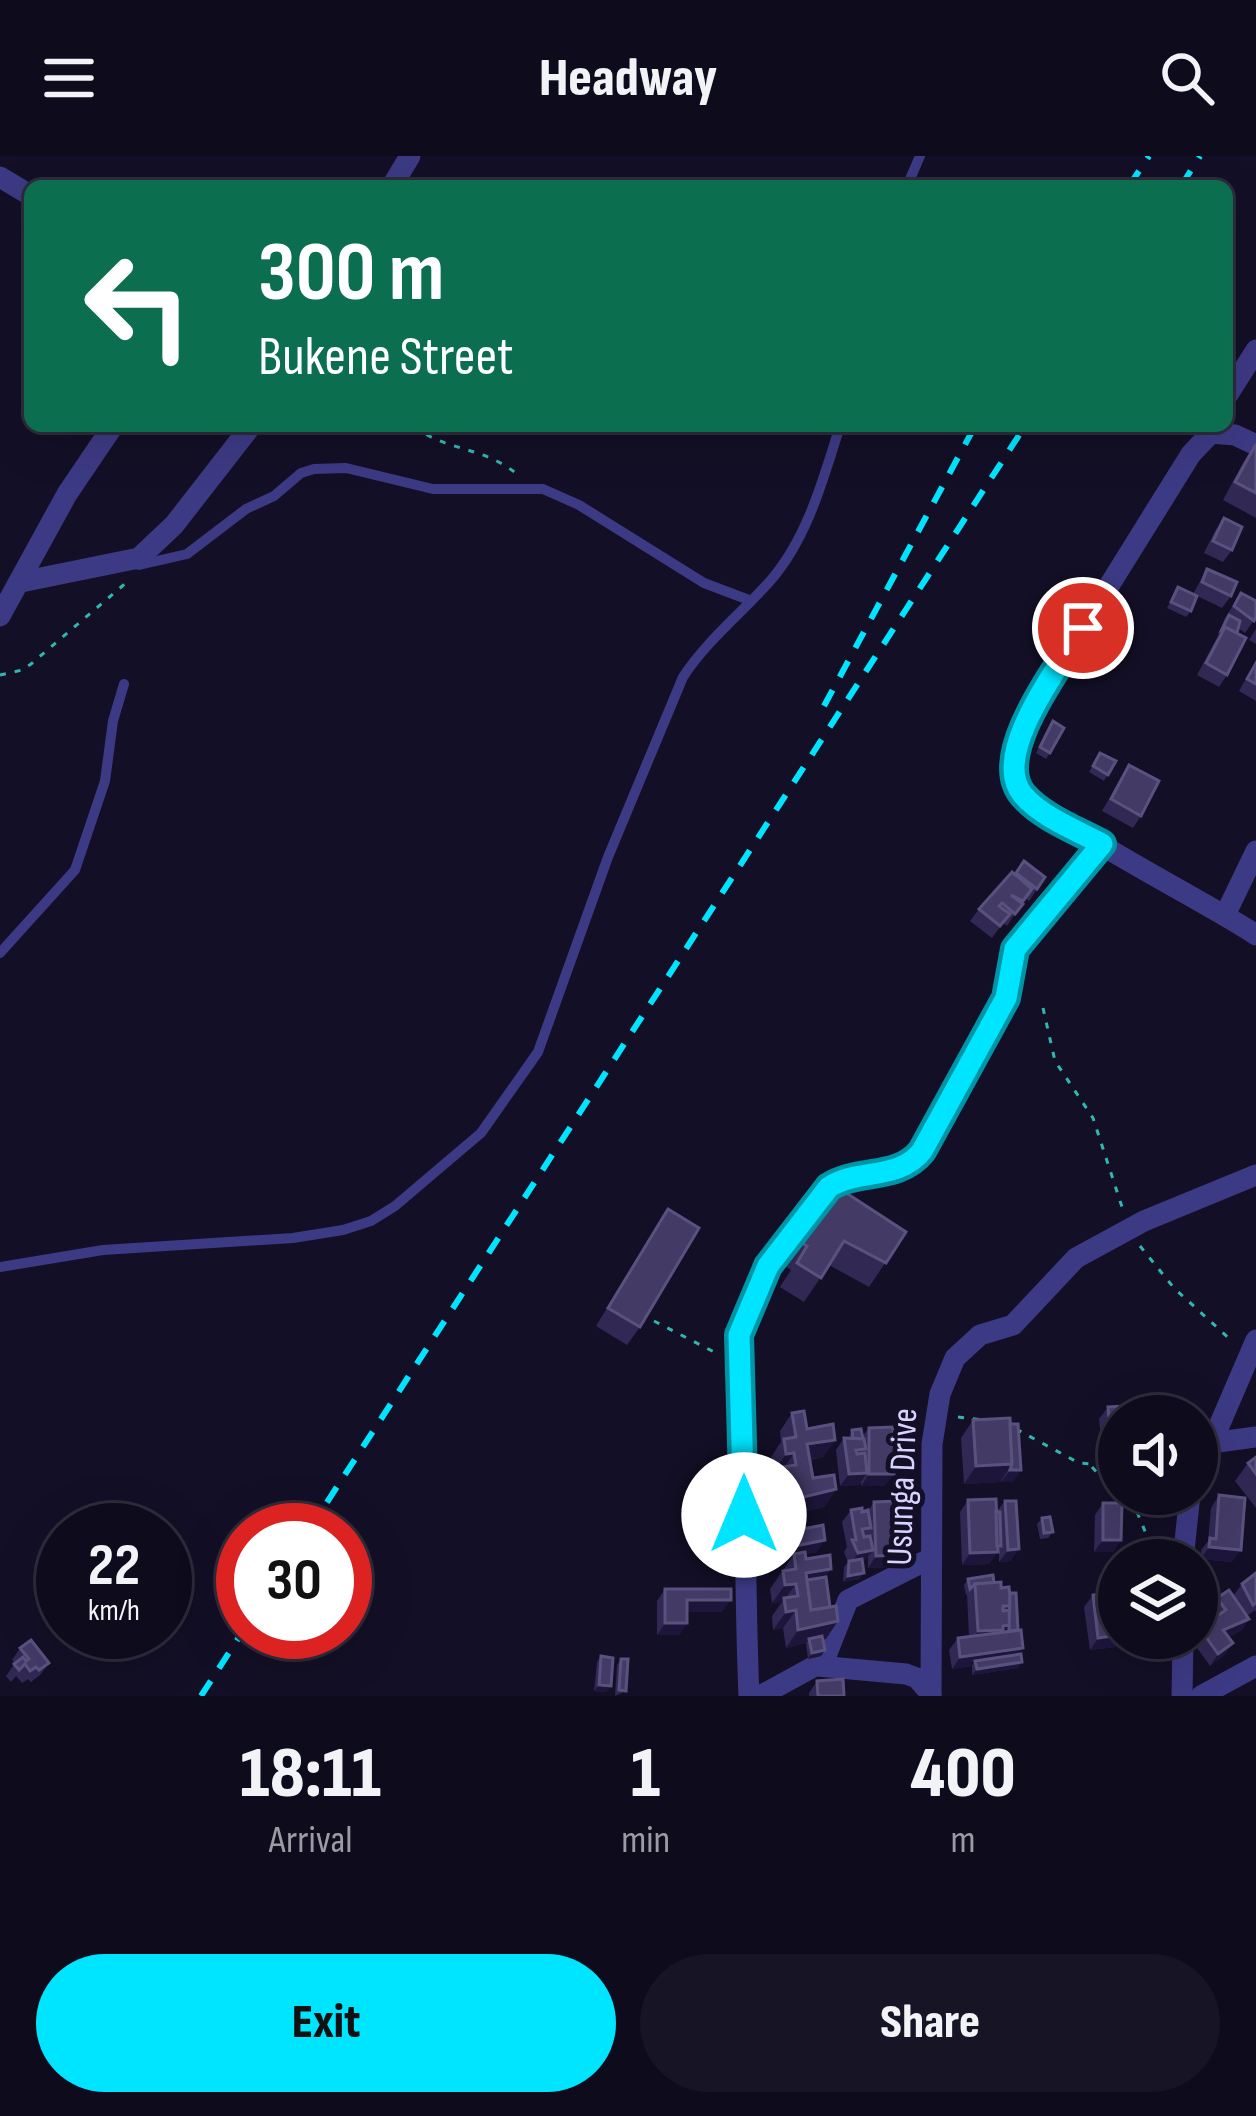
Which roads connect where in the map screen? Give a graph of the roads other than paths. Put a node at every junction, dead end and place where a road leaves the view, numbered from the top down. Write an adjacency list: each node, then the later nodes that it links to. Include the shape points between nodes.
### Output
1 (1256, 350): 2 (street)
2 (1233, 386)
3 (108, 432): 10 (street)
4 (245, 432): 10 (street, via 139,558)
5 (838, 432): 11 (lane, via 808,520)
6 (1209, 432): 14 (street, via 1028,716 1014,755 1014,781 1024,797)
7 (1223, 432): 8 (street)
8 (1256, 445)
9 (139, 565): 11 (lane, via 188,554 301,473 362,470 433,489 532,488 579,505 704,584)
10 (22, 582): 12 (street)
11 (749, 600): 20 (lane, via 683,677 538,1052 481,1133 395,1206 343,1230)
12 (0, 616)
13 (124, 684): 18 (lane, via 105,781 75,870)
14 (1102, 844): 16 (street); 30 (street, via 1015,949 1006,998 922,1151 911,1165 841,1180 818,1198 748,1307 738,1366)
15 (1256, 851): 16 (street)
16 (1226, 913): 17 (street)
17 (1256, 935)
18 (0, 953)
19 (1256, 1175): 25 (street, Usunga Drive, via 1130,1228 1062,1269 1013,1325 962,1348 934,1418)
20 (0, 1267)
21 (1253, 1347): 22 (street)
22 (1218, 1427)
23 (1256, 1437): 24 (street)
24 (1218, 1442)
25 (931, 1558): 27 (street, via 848,1600); 29 (street, Usunga Drive)
26 (1183, 1659): 32 (street)
27 (818, 1666): 29 (street, via 906,1674); 31 (street)
28 (1256, 1666): 33 (street)
29 (931, 1695)
30 (749, 1696)
31 (760, 1696)
32 (1182, 1696)
33 (1201, 1696)

